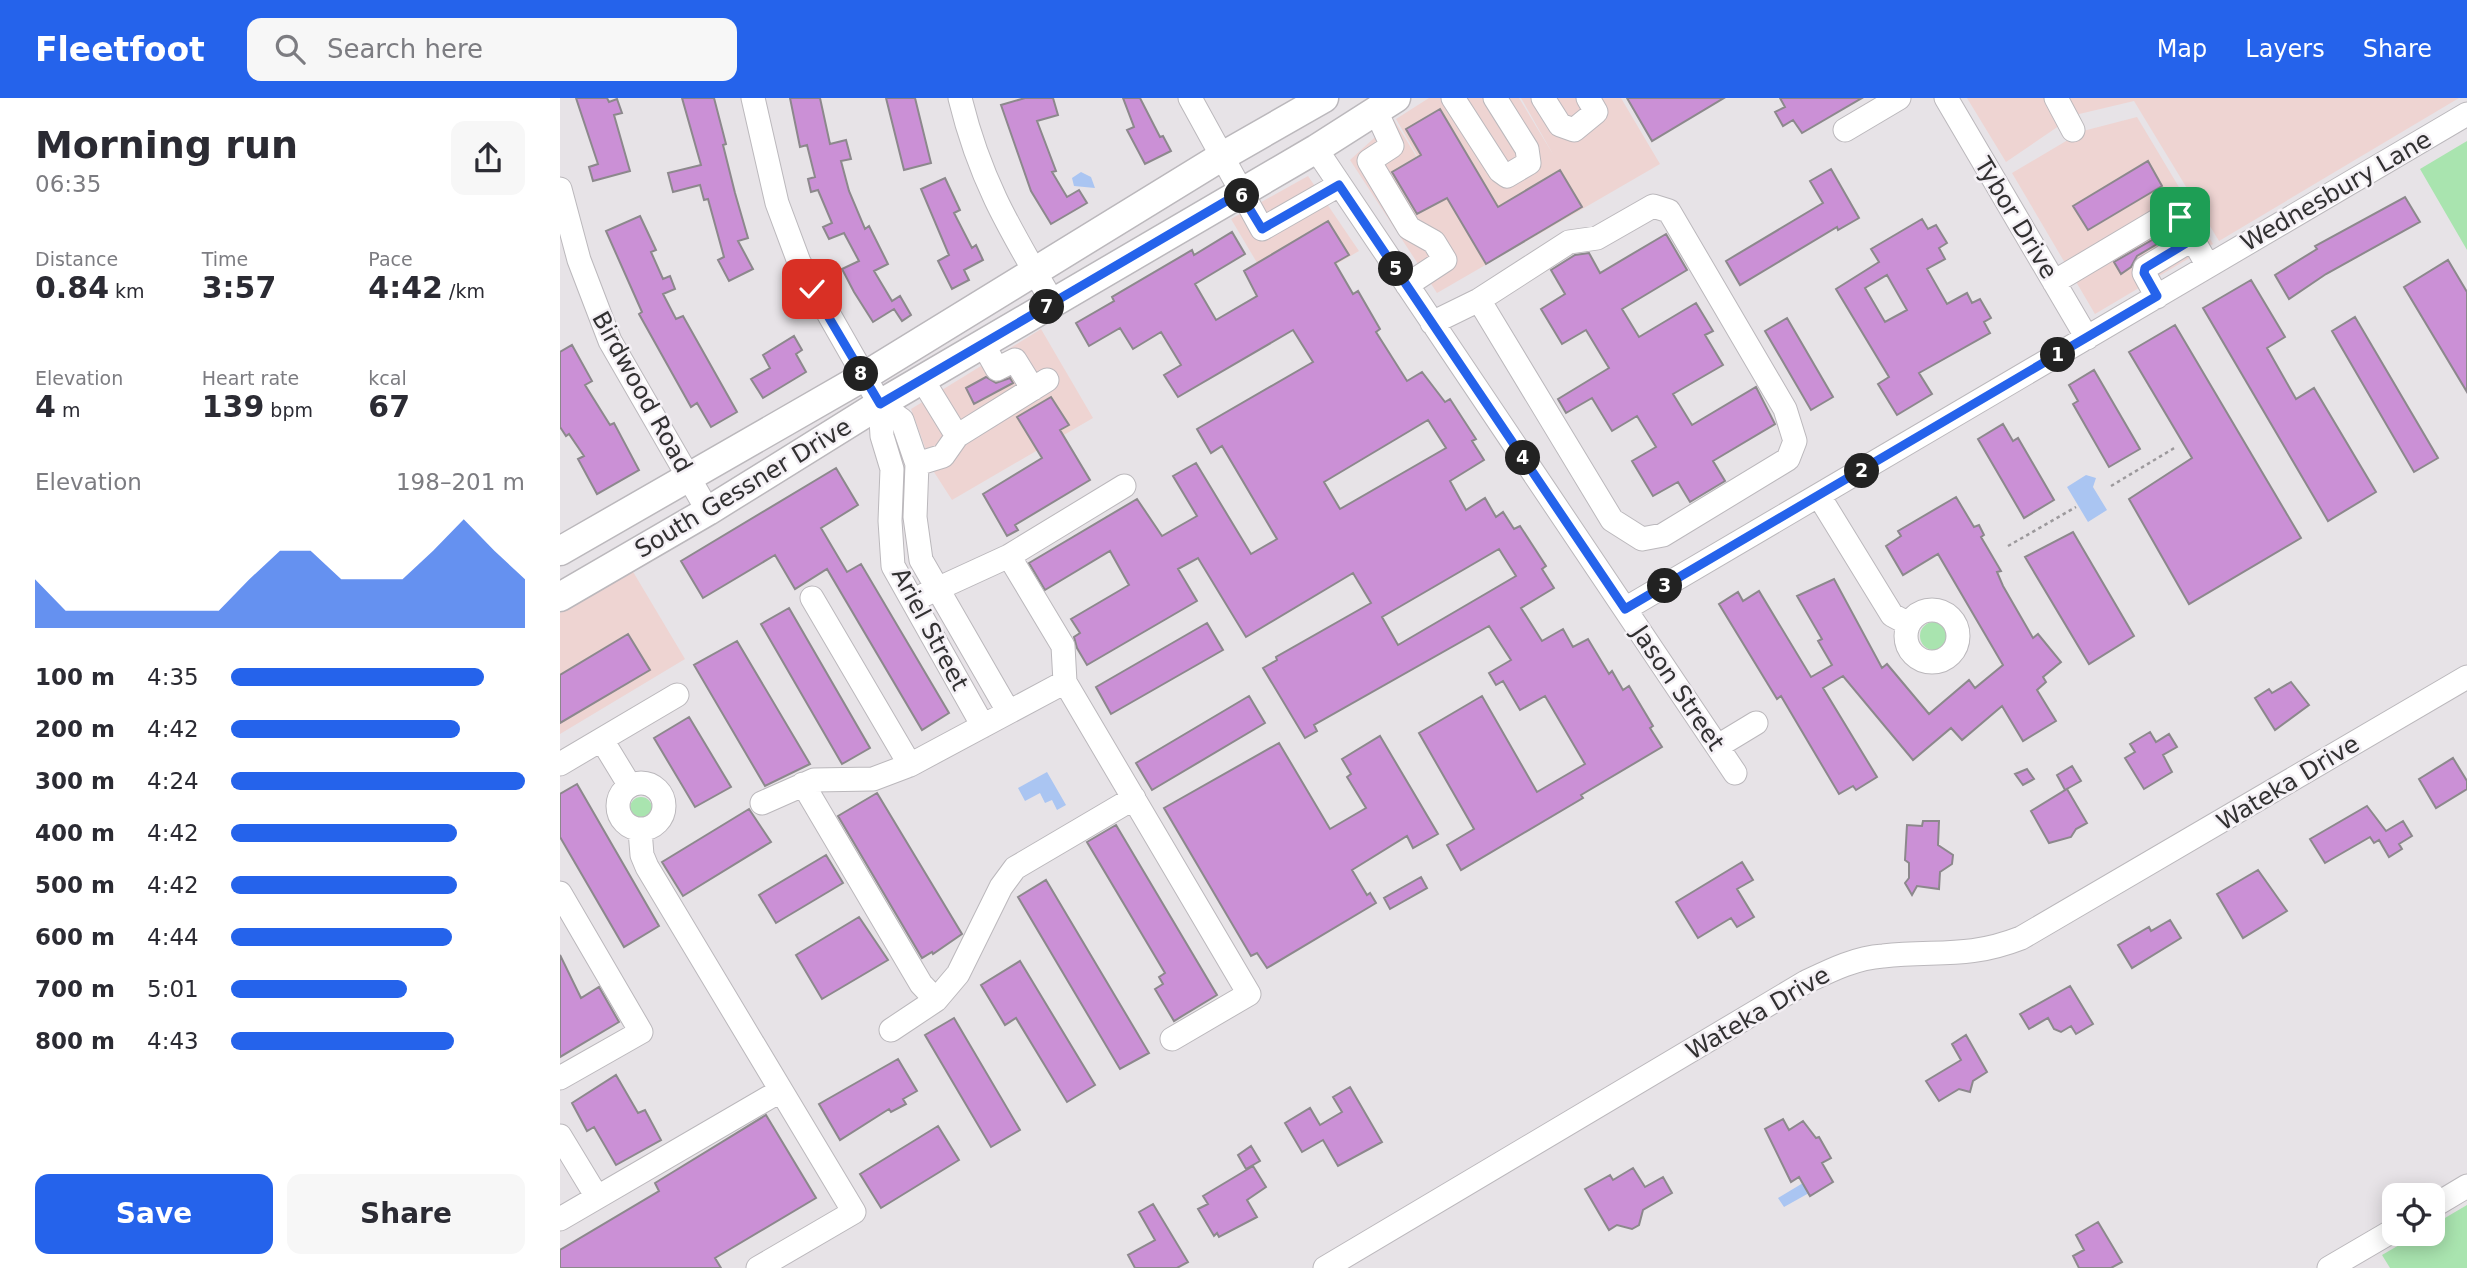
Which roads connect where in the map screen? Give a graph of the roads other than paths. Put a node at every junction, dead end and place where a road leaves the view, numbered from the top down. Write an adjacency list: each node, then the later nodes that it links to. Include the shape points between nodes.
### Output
1 (753, 98): 32 (street, Ariel Street, via 789,238 812,289)
2 (960, 98): 23 (street, via 980,170)
3 (1190, 98): 17 (street)
4 (1324, 98): 17 (main road, South Gessner Drive)
5 (1453, 98): 6 (street, via 1507,176 1530,163 1527,149)
6 (1495, 98)
7 (1543, 98): 8 (street, via 1560,125 1574,130 1596,112)
8 (1588, 98)
9 (1899, 98): 14 (street)
10 (1946, 98): 24 (street, Tybor Drive)
11 (2056, 98): 15 (street)
12 (1386, 104): 16 (main road, South Gessner Drive); 25 (street, via 1392,146 1369,161 1409,228 1434,242 1445,260)
13 (2467, 114): 22 (street, Wednesbury Lane)
14 (1845, 130)
15 (2073, 130)
16 (1316, 149): 18 (street, Jason Street); 20 (main road, South Gessner Drive)
17 (1221, 157): 20 (street); 23 (main road, South Gessner Drive)
18 (1339, 185): 20 (street, via 1262,229); 25 (street, Jason Street)
19 (560, 189): 37 (street, Birdwood Road, via 592,300 610,341)
20 (1240, 193): 28 (main road, South Gessner Drive)
21 (2193, 239): 22 (street); 24 (street, via 2180,217 2170,213); 26 (street, via 2145,268)
22 (2208, 266): 26 (street, Wednesbury Lane)
23 (1035, 272): 28 (street); 32 (main road, South Gessner Drive)
24 (2054, 282): 30 (street, Tybor Drive)
25 (1407, 285): 29 (street, Jason Street)
26 (2157, 296): 30 (street, Wednesbury Lane)
27 (1479, 300): 27 (street, via 1569,242 1597,238 1653,206 1668,211 1785,409 1795,441 1788,459 1663,535 1642,539 1612,520); 29 (street)
28 (1053, 303): 31 (main road, South Gessner Drive)
29 (1432, 323): 47 (street, Jason Street)
30 (2087, 338): 39 (street, Wednesbury Lane)
31 (982, 344): 33 (main road, South Gessner Drive); 35 (street, via 997,369 1015,360 1040,384)
32 (863, 377): 34 (street, Ariel Street); 37 (main road, South Gessner Drive)
33 (922, 379): 34 (main road, South Gessner Drive); 35 (street)
34 (880, 404): 36 (street, Ariel Street, via 902,420); 40 (main road, South Gessner Drive); 46 (street, Ariel Street, via 882,436 892,469 893,566)
35 (957, 436): 36 (street, via 943,457)
36 (916, 464): 43 (street, Ariel Street, via 915,517 921,560)
37 (688, 476): 40 (street, Birdwood Road); 41 (main road, South Gessner Drive)
38 (1124, 486): 42 (street)
39 (1819, 496): 47 (street, Wednesbury Lane); 48 (street, via 1892,615)
40 (708, 512): 44 (main road, South Gessner Drive)
41 (560, 551)
42 (1009, 556): 43 (street); 50 (street, via 1063,646)
43 (937, 590): 46 (street); 52 (street, Ariel Street)
44 (560, 597)
45 (812, 598): 58 (street)
46 (911, 600): 54 (street, Ariel Street)
47 (1625, 609): 56 (street, Jason Street)
48 (1909, 624)
49 (2467, 677): 78 (street, Wateka Drive, via 2021,937 1960,954 1852,961 1807,982)
50 (1065, 682): 52 (street); 62 (street)
51 (677, 695): 55 (street)
52 (1008, 711): 54 (street)
53 (1756, 723): 56 (street)
54 (983, 726): 58 (street)
55 (602, 740): 57 (street); 61 (street)
56 (1718, 746): 59 (street, Jason Street)
57 (560, 764)
58 (910, 765): 60 (street, via 873,779)
59 (1735, 773)
60 (803, 784): 63 (street); 66 (street, via 921,984)
61 (629, 786): 64 (street, via 620,797 618,812 626,824); 64 (street, via 652,786 662,797 660,820)
62 (1134, 798): 66 (street, via 1015,868 958,974); 68 (street, via 1249,994)
63 (762, 803)
64 (640, 830): 70 (street, via 648,867)
65 (560, 893): 69 (street, via 641,1032)
66 (936, 1000): 67 (street)
67 (891, 1030)
68 (1172, 1039)
69 (560, 1078)
70 (780, 1091): 73 (street); 77 (street, via 854,1212)
71 (560, 1136): 73 (street)
72 (2467, 1186): 74 (street)
73 (597, 1196): 75 (street)
74 (2445, 1199)
75 (560, 1219)
76 (2382, 1237): 79 (street)
77 (758, 1268)
78 (1325, 1268)
79 (2329, 1268)

